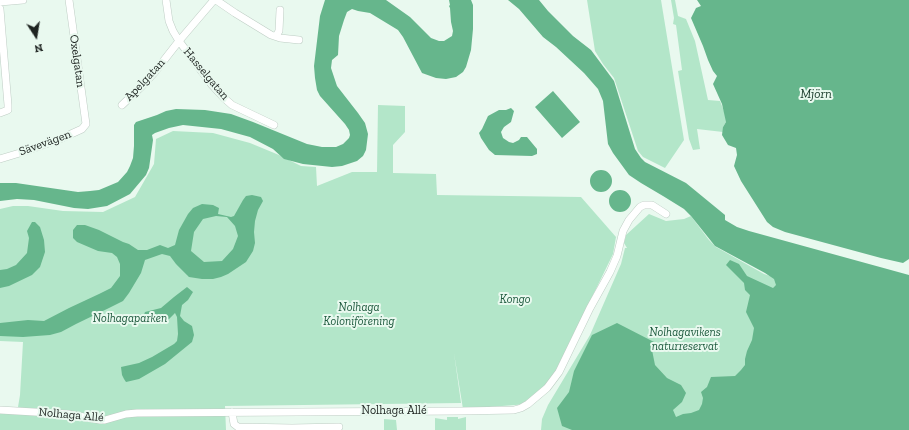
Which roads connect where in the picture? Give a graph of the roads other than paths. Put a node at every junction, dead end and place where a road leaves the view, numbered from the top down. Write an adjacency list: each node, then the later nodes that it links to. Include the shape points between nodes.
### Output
1 (23, 0): 5 (street)
2 (69, 0): 13 (street, Oxelgatan)
3 (166, 0): 10 (street, Hasselgatan, via 169,21)
4 (215, 0): 8 (street); 10 (street, Apelgatan)
5 (0, 2)
6 (0, 9): 12 (street, via 8,105 8,110)
7 (280, 10): 8 (street)
8 (276, 36): 9 (street)
9 (299, 40)
10 (179, 41): 11 (street, Apelgatan, via 154,73); 14 (street, Hasselgatan, via 224,98 232,105)
11 (122, 105)
12 (0, 114)
13 (86, 122): 15 (street, Sävevägen, via 82,130)
14 (274, 125)
15 (0, 159)
16 (666, 214): 18 (street, Nolhaga Allé, via 652,205 644,205 629,220 623,230 610,272 559,372 547,388 522,408 456,411)
17 (0, 410): 18 (street, Nolhaga Allé, via 68,414 100,420 138,413)
18 (232, 412): 20 (street, via 234,424)
19 (339, 427): 21 (street)
20 (238, 428): 21 (street)
21 (270, 429)

